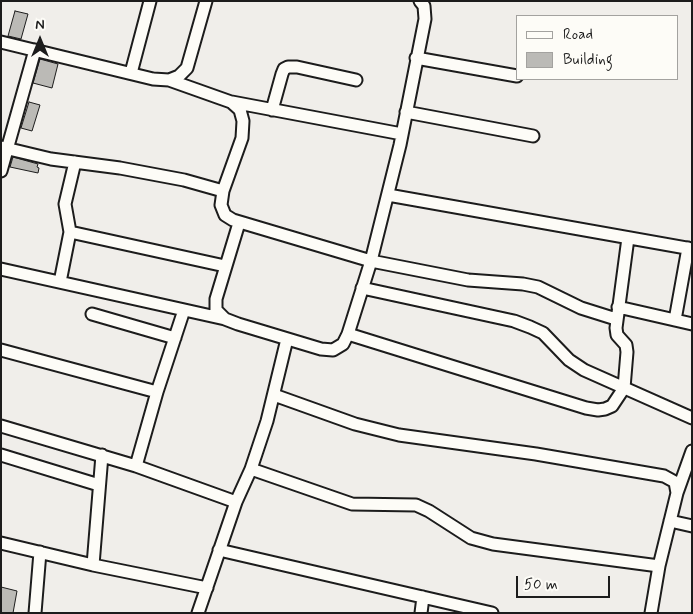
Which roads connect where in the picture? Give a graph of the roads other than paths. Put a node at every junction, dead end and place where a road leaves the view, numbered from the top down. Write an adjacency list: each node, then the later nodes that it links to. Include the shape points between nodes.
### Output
1 (150, 1): 7 (street)
2 (206, 1): 9 (street, via 187,68)
3 (420, 1): 6 (street, via 424,6 425,19)
4 (1, 42): 5 (street)
5 (35, 50): 7 (street); 16 (street)
6 (416, 58): 8 (street); 13 (street)
7 (131, 74): 9 (street)
8 (516, 76)
9 (169, 80): 11 (street)
10 (356, 80): 12 (street, via 288,67 282,74)
11 (232, 102): 12 (street); 19 (street, via 240,110 242,138)
12 (272, 110): 14 (street)
13 (406, 112): 14 (street); 15 (street)
14 (402, 134): 20 (street)
15 (533, 136)
16 (4, 148): 17 (street); 18 (street)
17 (75, 162): 19 (street, via 158,175); 22 (street, via 65,204)
18 (1, 171)
19 (223, 191): 21 (street, via 221,205 224,215)
20 (388, 194): 23 (street); 25 (street)
21 (239, 223): 25 (street); 26 (street)
22 (70, 232): 26 (street); 28 (street)
23 (628, 238): 24 (street); 30 (street)
24 (690, 248): 35 (street)
25 (371, 261): 29 (street); 34 (street, via 468,280 538,287 581,308)
26 (226, 266): 33 (street, via 216,299 216,310)
27 (1, 269): 28 (street)
28 (60, 282): 31 (street)
29 (362, 288): 37 (street); 41 (street, via 530,327 543,333 569,360 584,370)
30 (618, 307): 34 (street); 35 (street)
31 (184, 310): 33 (street); 38 (street)
32 (92, 314): 38 (street)
33 (224, 319): 39 (street)
34 (616, 319): 41 (street, via 617,335 628,352)
35 (675, 320): 36 (street)
36 (692, 324)
37 (348, 334): 39 (street, via 343,344 333,350); 41 (street, via 586,408 598,410 612,406)
38 (175, 338): 42 (street)
39 (288, 339): 43 (street)
40 (1, 350): 42 (street)
41 (624, 388): 44 (street)
42 (157, 392): 49 (street)
43 (274, 395): 50 (street); 52 (street, via 354,424 399,435 664,476 675,482)
44 (692, 418)
45 (1, 426): 48 (street)
46 (692, 451): 52 (street)
47 (1, 455): 51 (street)
48 (102, 455): 49 (street); 51 (street)
49 (136, 466): 53 (street)
50 (251, 469): 53 (street); 60 (street, via 352,504 416,505 471,538 493,544)
51 (99, 485): 59 (street)
52 (677, 493): 54 (street)
53 (236, 502): 57 (street)
54 (670, 521): 55 (street); 60 (street)
55 (692, 526)
56 (1, 543): 58 (street)
57 (219, 550): 61 (street); 62 (street)
58 (40, 552): 59 (street); 63 (street)
59 (93, 565): 61 (street)
60 (659, 566): 67 (street)
61 (206, 588): 64 (street)
62 (424, 597): 65 (street); 66 (street)
63 (35, 613)
64 (198, 613)
65 (421, 613)
66 (492, 613)
67 (651, 613)

